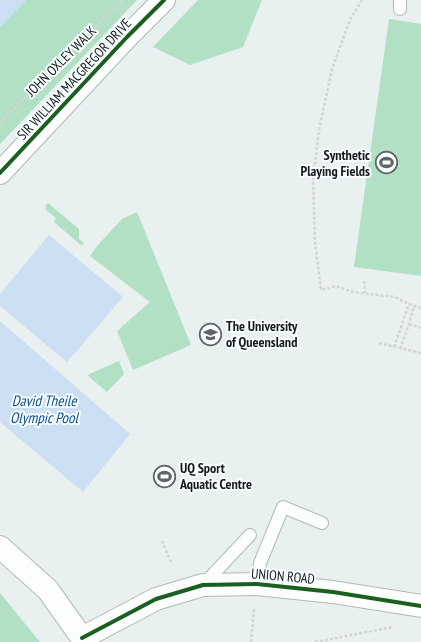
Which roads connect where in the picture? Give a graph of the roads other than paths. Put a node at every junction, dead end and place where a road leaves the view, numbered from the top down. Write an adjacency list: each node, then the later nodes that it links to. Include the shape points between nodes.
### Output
1 (164, 0): 2 (street, SIR WILLIAM MACGREGOR DRIVE)
2 (0, 173)
3 (322, 523): 7 (lane, via 283,507 260,563)
4 (250, 535): 6 (lane)
5 (0, 547): 9 (street, via 48,590)
6 (203, 584): 7 (street, UNION ROAD); 9 (street, UNION ROAD, via 156,599)
7 (257, 584): 8 (street, UNION ROAD, via 333,592)
8 (421, 606)
9 (82, 640)

